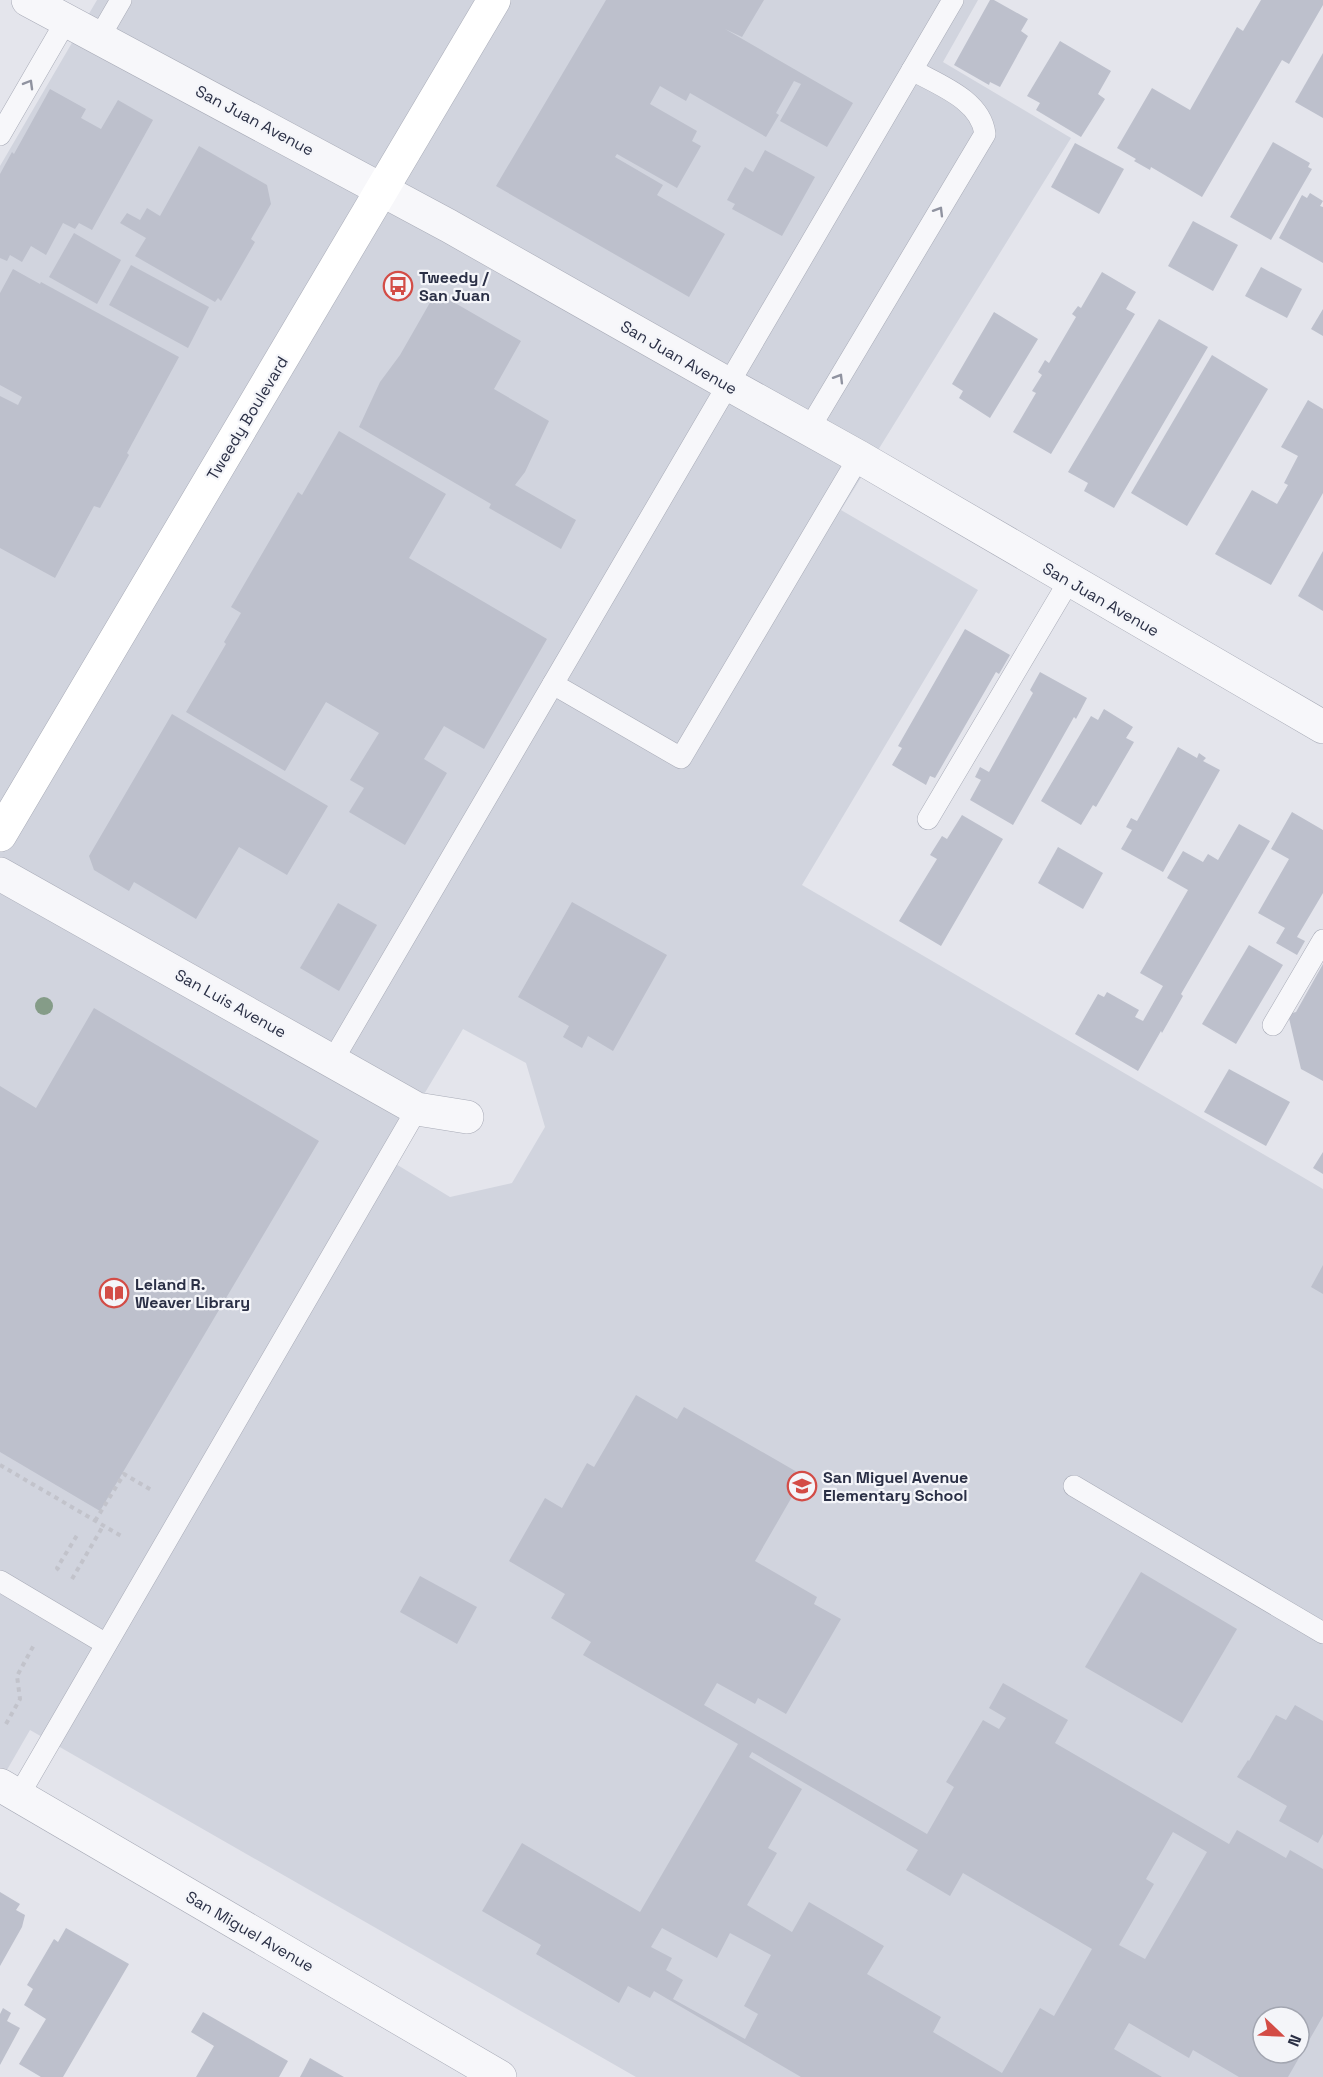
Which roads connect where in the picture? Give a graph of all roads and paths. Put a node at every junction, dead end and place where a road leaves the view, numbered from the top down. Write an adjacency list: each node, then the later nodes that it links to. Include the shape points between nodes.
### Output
1 (28, 0): 5 (street, San Juan Avenue)
2 (121, 0): 6 (lane)
3 (494, 0): 9 (main road, Tweedy Boulevard)
4 (953, 0): 7 (lane)
5 (66, 21): 6 (street, San Juan Avenue); 8 (lane, one-way to 5)
6 (99, 38): 9 (street, San Juan Avenue)
7 (912, 70): 10 (lane); 11 (lane, one-way to 7, via 985,134 984,123 970,105)
8 (0, 135)
9 (383, 188): 10 (street, San Juan Avenue); 17 (main road, Tweedy Boulevard)
10 (728, 384): 11 (street, San Juan Avenue); 14 (lane)
11 (808, 429): 12 (street, San Juan Avenue)
12 (859, 457): 13 (street, San Juan Avenue); 14 (lane, via 681,758)
13 (1069, 581): 15 (street, San Juan Avenue); 16 (lane)
14 (553, 684): 21 (lane)
15 (1323, 727)
16 (928, 819)
17 (0, 835)
18 (0, 874): 21 (street, San Luis Avenue)
19 (1323, 940): 20 (lane)
20 (1273, 1026)
21 (333, 1060): 22 (street, San Luis Avenue)
22 (417, 1109): 23 (street, San Luis Avenue); 33 (lane)
23 (466, 1117)
24 (0, 1465): 27 (path)
25 (123, 1474): 27 (path)
26 (1074, 1486): 32 (lane)
27 (95, 1521): 28 (path)
28 (103, 1526): 29 (path, via 75,1575 57,1568); 30 (path)
29 (79, 1532)
30 (123, 1537)
31 (0, 1581): 33 (lane)
32 (1323, 1634)
33 (106, 1644): 36 (lane)
34 (33, 1648): 35 (path, via 17,1676 20,1699)
35 (6, 1724)
36 (9, 1790): 37 (street, San Miguel Avenue)
37 (500, 2077)

